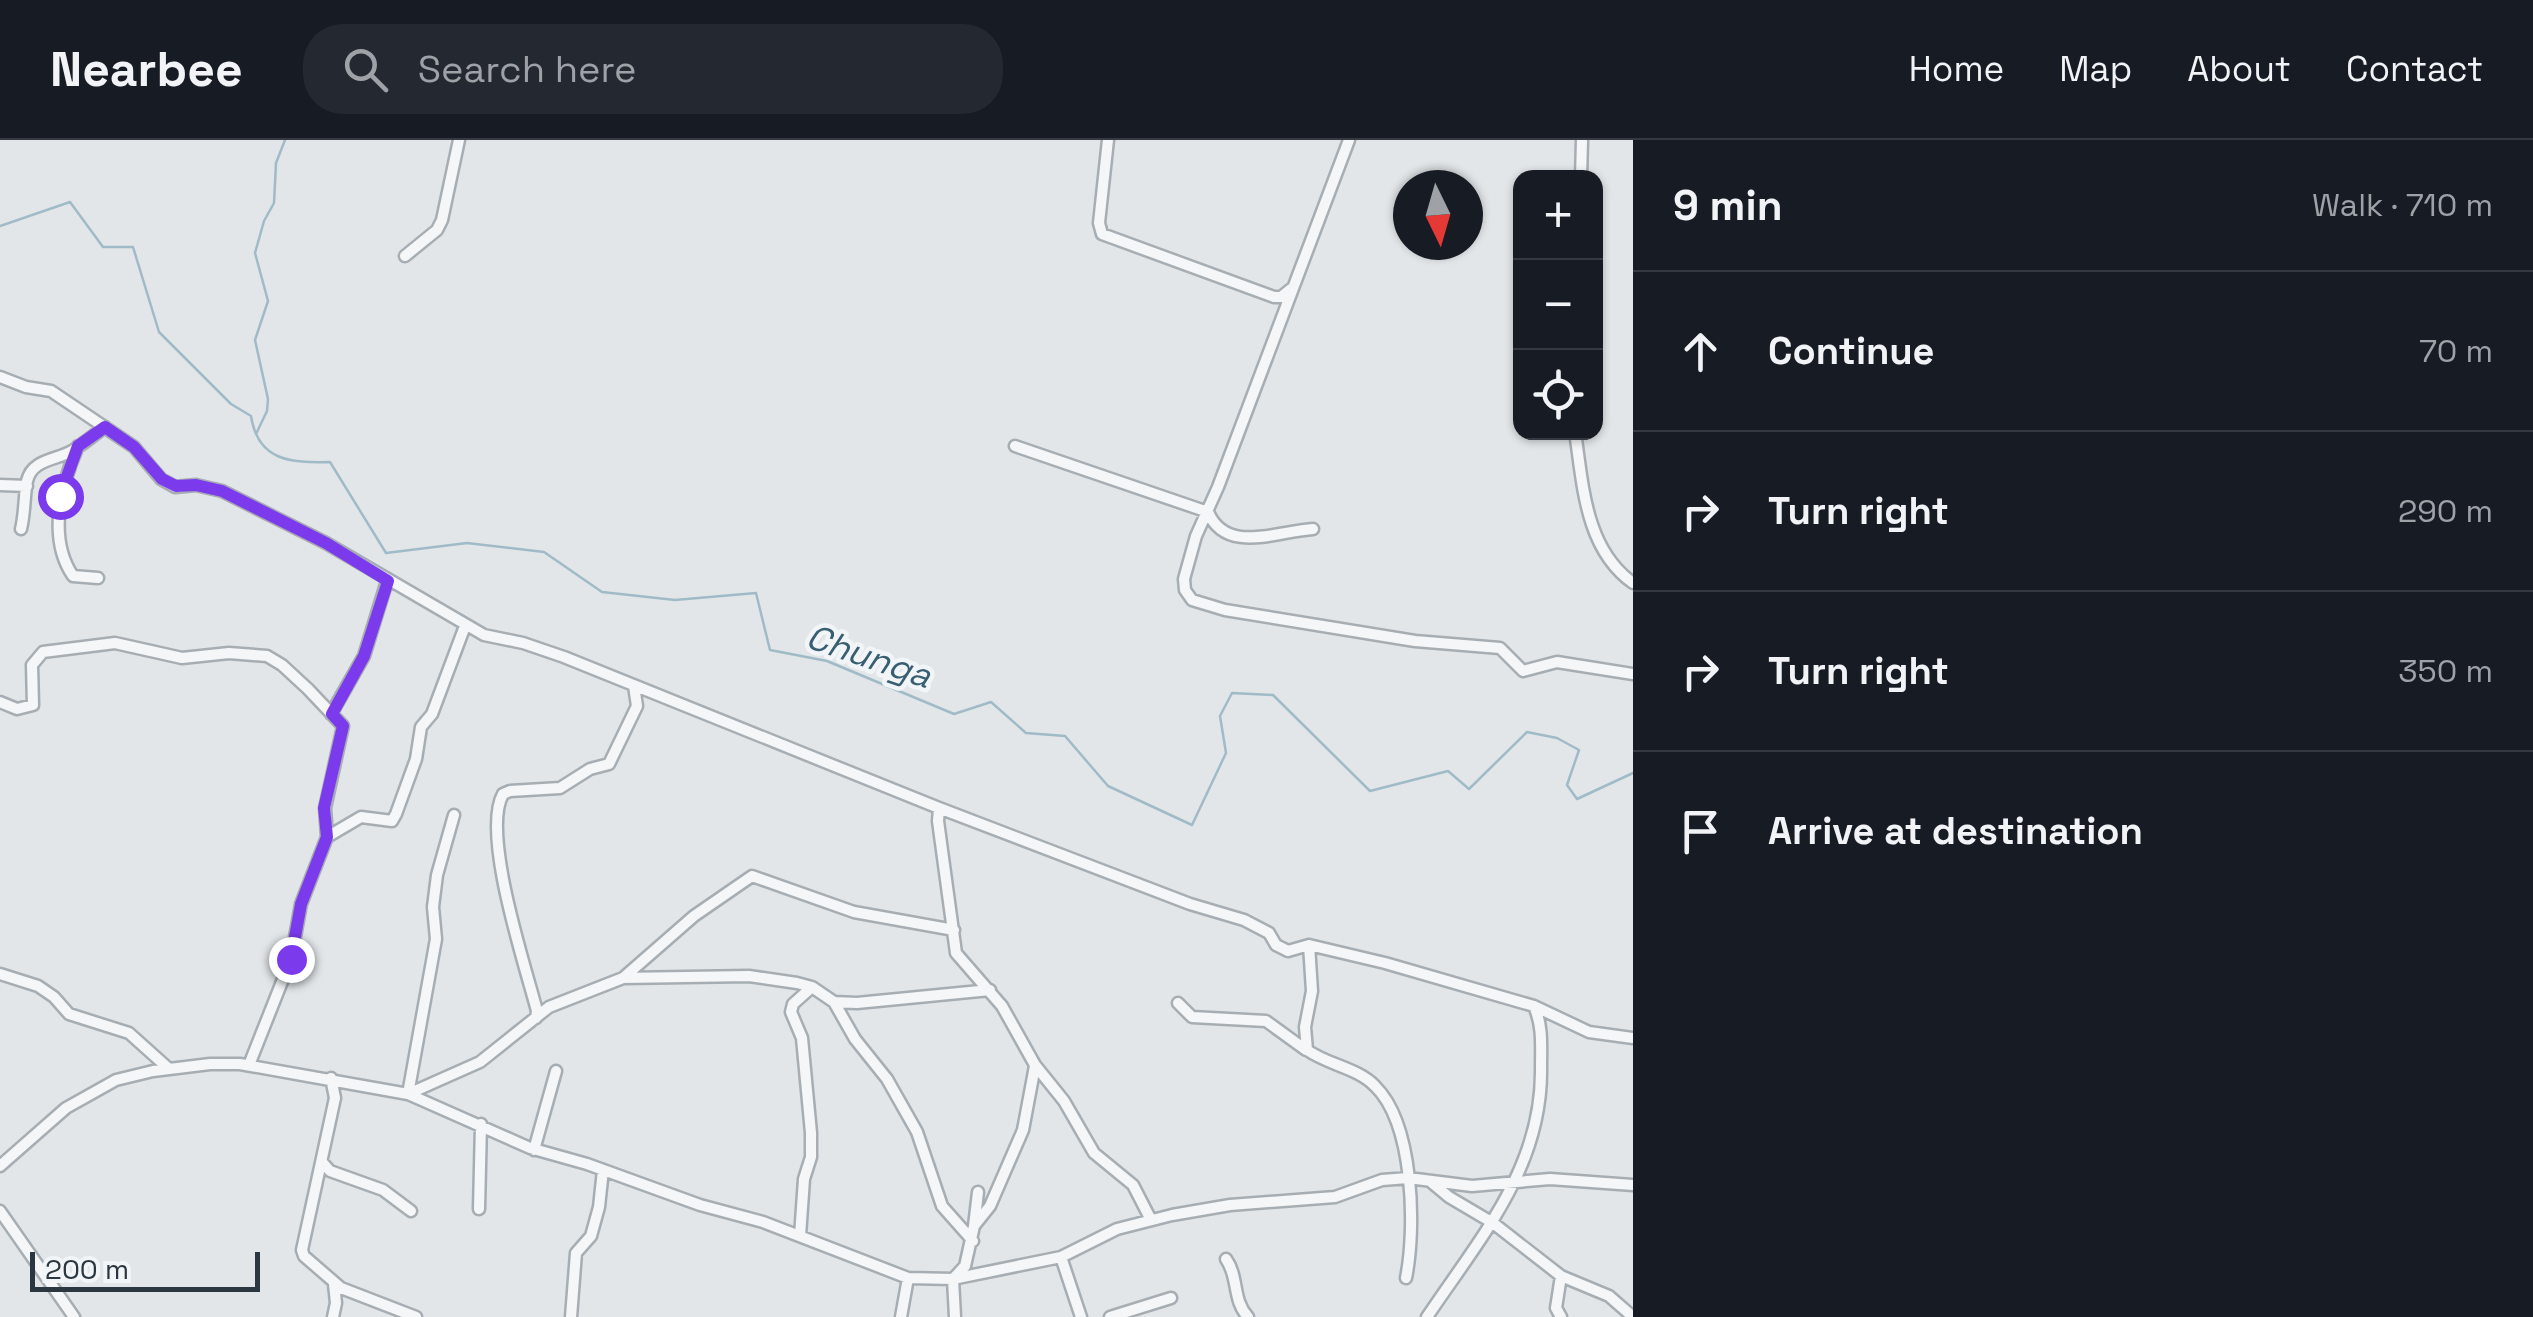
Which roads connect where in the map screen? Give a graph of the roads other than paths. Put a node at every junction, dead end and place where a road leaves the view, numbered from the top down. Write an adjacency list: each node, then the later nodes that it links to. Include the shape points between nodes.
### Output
1 (460, 140): 6 (street, via 442,220)
2 (1108, 140): 7 (street, via 1102,234 1274,297)
3 (1349, 140): 7 (street)
4 (1582, 140): 5 (street)
5 (1581, 170)
6 (404, 256)
7 (1292, 288): 15 (street)
8 (0, 377): 9 (street, via 52,391)
9 (105, 427): 11 (street); 19 (street, via 162,479 222,491)
10 (1576, 440): 20 (street, via 1594,535)
11 (78, 446): 14 (street, via 32,470); 18 (street, via 61,490 60,549 72,576)
12 (1015, 446): 15 (street)
13 (0, 484): 14 (street)
14 (27, 486): 16 (street)
15 (1208, 512): 17 (street, via 1216,528 1241,538); 22 (street, via 1184,579 1192,600 1415,641 1500,648 1523,671 1558,662)
16 (22, 530)
17 (1313, 530)
18 (98, 578)
19 (388, 581): 21 (street); 25 (street, via 364,656)
20 (1633, 583)
21 (465, 626): 23 (street); 28 (street, via 418,734 396,814 384,822 360,817)
22 (1633, 674)
23 (634, 686): 26 (street); 38 (street, via 637,706 609,764 560,788 510,791 498,804 501,866)
24 (0, 702): 25 (street, via 17,710 34,705 32,664 43,652 114,643 182,658 267,656)
25 (332, 714): 28 (street, via 343,726 324,808)
26 (940, 808): 29 (street); 30 (street, via 1244,920 1288,952)
27 (454, 815): 46 (street, via 436,875 436,939)
28 (327, 837): 42 (street, via 301,904 294,951)
29 (954, 930): 32 (street, via 841,908 752,876); 34 (street, via 956,954)
30 (1309, 945): 37 (street); 40 (street)
31 (0, 974): 43 (street, via 38,986 68,1014 130,1032)
32 (623, 978): 33 (street, via 749,976); 38 (street)
33 (812, 988): 35 (street); 63 (street, via 791,1012 802,1038 812,1157)
34 (990, 990): 35 (street); 41 (street)
35 (834, 1002): 64 (street, via 917,1132 942,1206)
36 (1178, 1003): 40 (street, via 1192,1018 1266,1021)
37 (1534, 1006): 39 (street, via 1581,1030); 53 (street, via 1542,1027 1540,1107)
38 (536, 1018): 46 (street, via 480,1062)
39 (1633, 1038)
40 (1307, 1050): 52 (street, via 1378,1088 1396,1119)
41 (1035, 1064): 60 (street, via 1094,1153 1138,1193); 62 (street, via 1023,1130 990,1206)
42 (249, 1065): 43 (street); 45 (street)
43 (169, 1069): 50 (street, via 116,1080 82,1097)
44 (556, 1072): 48 (street)
45 (331, 1078): 46 (street); 49 (street, via 336,1098)
46 (408, 1094): 47 (street)
47 (482, 1124): 48 (street); 57 (street)
48 (534, 1150): 51 (street)
49 (322, 1162): 58 (street); 71 (street, via 302,1250)
50 (0, 1166)
51 (603, 1170): 63 (street); 76 (street, via 591,1236 576,1253)
52 (1408, 1178): 54 (street); 60 (street, via 1335,1196); 69 (street)
53 (1515, 1180): 54 (street, via 1472,1186); 55 (street); 61 (street)
54 (1430, 1181): 61 (street)
55 (1632, 1183)
56 (978, 1192): 62 (street)
57 (480, 1208)
58 (410, 1210)
59 (0, 1211): 73 (street)
60 (1151, 1220): 65 (street)
61 (1494, 1223): 67 (street); 82 (street)
62 (974, 1226): 64 (street)
63 (800, 1236): 68 (street)
64 (972, 1241): 70 (street, via 962,1273)
65 (1061, 1258): 70 (street); 79 (street)
66 (1226, 1259): 81 (street)
67 (1562, 1276): 83 (street, via 1556,1308); 84 (street, via 1608,1296)
68 (908, 1278): 70 (street); 77 (street)
69 (1406, 1278)
70 (953, 1279): 78 (street)
71 (334, 1284): 74 (street); 75 (street)
72 (1172, 1298): 80 (street)
73 (74, 1317)
74 (333, 1317)
75 (416, 1317)
76 (572, 1317)
77 (902, 1317)
78 (955, 1317)
79 (1081, 1317)
80 (1110, 1317)
81 (1248, 1317)
82 (1427, 1317)
83 (1561, 1317)
84 (1633, 1317)

